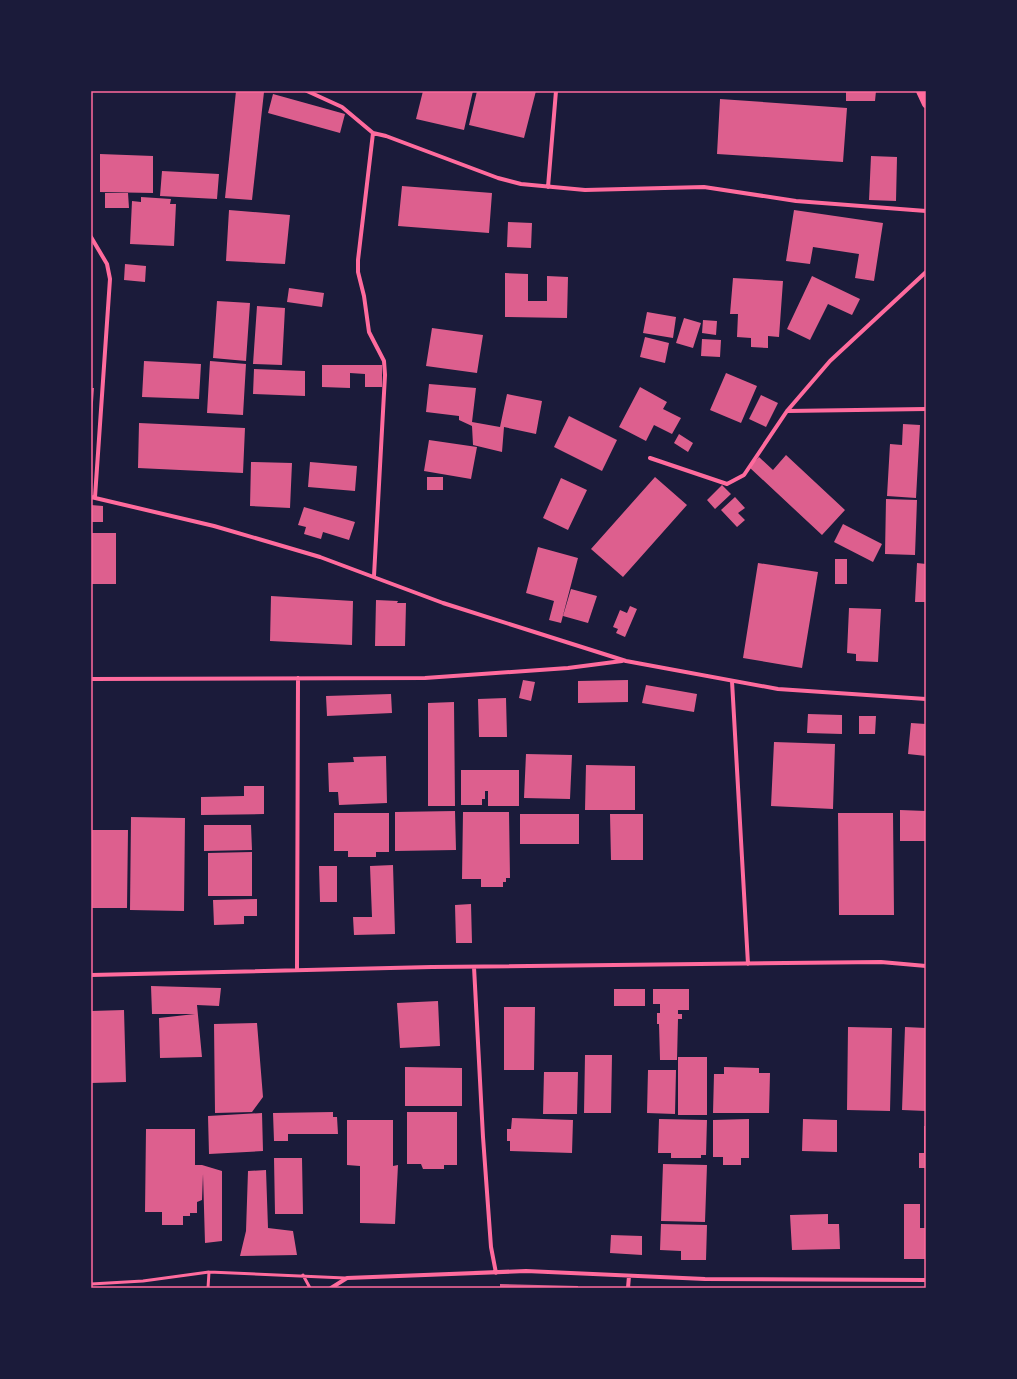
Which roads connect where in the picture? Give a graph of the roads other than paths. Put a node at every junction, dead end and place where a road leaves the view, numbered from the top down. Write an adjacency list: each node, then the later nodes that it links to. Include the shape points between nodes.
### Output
1 (307, 91): 5 (street, via 342,107)
2 (556, 91): 6 (street)
3 (920, 91): 4 (main road)
4 (926, 104)
5 (373, 133): 6 (street, via 498,178 521,184); 14 (street, via 358,272 369,332 384,361 385,374)
6 (548, 186): 7 (street, via 585,190 704,187 796,201)
7 (926, 211)
8 (91, 237): 13 (street, via 106,264 110,279)
9 (926, 272): 11 (street, via 830,361)
10 (926, 408): 11 (street)
11 (787, 411): 12 (street, via 744,475 727,484)
12 (650, 458)
13 (93, 497): 14 (street, via 214,526 320,557)
14 (374, 576): 15 (street, via 443,602)
15 (626, 661): 16 (street, via 568,668 425,678); 18 (street)
16 (298, 678): 17 (street); 23 (street)
17 (91, 679)
18 (732, 681): 19 (street, via 778,689); 20 (street)
19 (926, 699)
20 (748, 964): 21 (street, via 881,962); 22 (street)
21 (926, 966)
22 (474, 967): 23 (street); 26 (street, via 483,1137 491,1247)
23 (297, 970): 24 (street)
24 (91, 975)
25 (209, 1272): 27 (lane); 31 (lane, via 143,1281); 32 (lane)
26 (496, 1273): 28 (street, via 526,1270); 29 (street)
27 (304, 1275): 29 (lane); 33 (lane)
28 (629, 1276): 30 (street); 35 (street)
29 (347, 1278): 34 (street)
30 (926, 1280)
31 (91, 1284)
32 (208, 1288)
33 (310, 1288)
34 (331, 1288)
35 (628, 1288)

